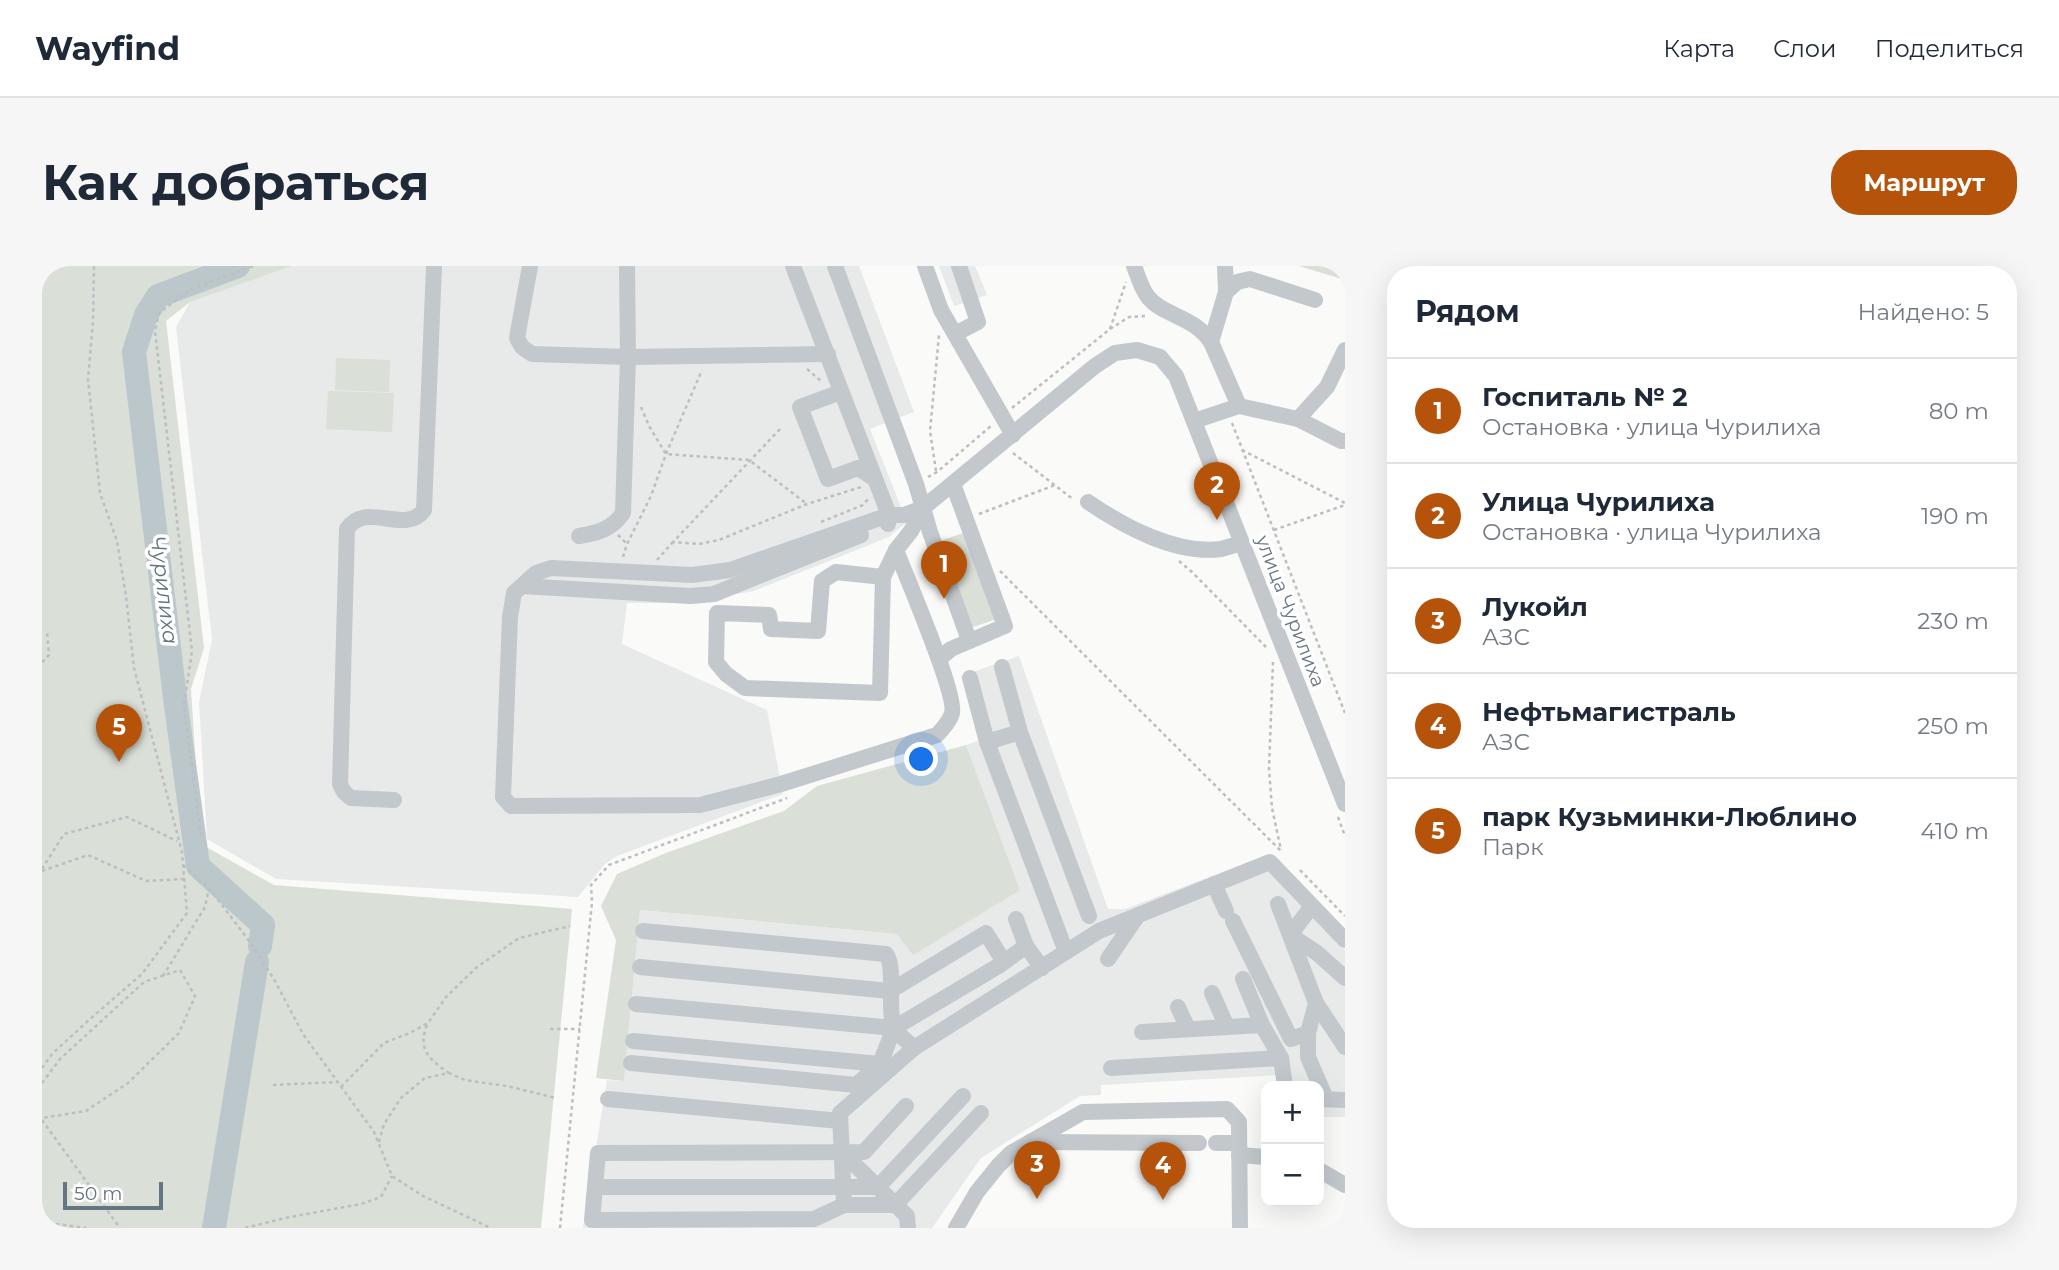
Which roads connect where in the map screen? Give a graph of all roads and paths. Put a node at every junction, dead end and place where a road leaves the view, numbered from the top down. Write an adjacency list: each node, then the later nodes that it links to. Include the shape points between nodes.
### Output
1 (94, 266): 75 (path, via 88,379 100,493 117,541 134,668)
2 (253, 266): 73 (path, via 189,290 159,313 155,331 192,651 184,705)
3 (434, 266): 71 (street, via 424,510 410,520 364,516 347,529 340,784 351,798)
4 (530, 266): 21 (street, via 517,338 522,347 532,354)
5 (627, 266): 21 (street)
6 (793, 266): 20 (street)
7 (835, 266): 38 (street)
8 (925, 266): 14 (street)
9 (959, 266): 17 (street, via 978,321)
10 (1225, 266): 12 (street)
11 (1131, 271): 16 (path); 18 (street, via 1153,302 1199,327)
12 (1226, 292): 13 (street, via 1237,282 1250,279); 18 (street)
13 (1315, 300)
14 (941, 310): 17 (street); 37 (path, via 930,431)
15 (1149, 316): 16 (path, via 1129,317)
16 (1110, 329): 27 (path)
17 (955, 334): 27 (street)
18 (1211, 342): 26 (street)
19 (1345, 350): 28 (street, via 1327,387)
20 (828, 354): 21 (street); 24 (street)
21 (628, 357): 50 (street, via 623,513 606,530)
22 (805, 368): 24 (path)
23 (702, 370): 34 (path)
24 (836, 394): 36 (street, via 800,407 828,479); 41 (street)
25 (640, 405): 34 (path)
26 (1233, 408): 28 (street); 29 (street); 33 (path)
27 (1002, 417): 32 (street); 37 (path)
28 (1298, 419): 31 (street)
29 (1194, 421): 32 (street, улица Чурилиха, via 1176,376 1160,357 1137,350 1115,353 1095,366); 52 (street, улица Чурилиха)
30 (780, 429): 35 (path)
31 (1345, 442)
32 (1012, 443): 39 (street, улица Чурилиха); 40 (path)
33 (1242, 450): 43 (path); 49 (path)
34 (666, 454): 35 (path); 55 (path)
35 (749, 460): 44 (path); 51 (path)
36 (858, 468): 41 (street); 44 (path, via 865,486)
37 (937, 472): 38 (path)
38 (916, 484): 45 (street)
39 (953, 484): 45 (street, улица Чурилиха); 60 (street, via 1005,626)
40 (1055, 485): 42 (path); 47 (path)
41 (873, 492): 46 (street); 48 (path, via 863,505)
42 (1082, 501): 52 (street, via 1128,526 1180,545 1219,549)
43 (1345, 504): 49 (path)
44 (807, 505): 51 (path, via 719,540)
45 (923, 508): 46 (street); 53 (street); 60 (street)
46 (889, 515): 63 (street, via 889,524 715,594 522,586 514,593 510,617 503,797 511,806 700,805 937,735 953,712)
47 (973, 517)
48 (813, 525)
49 (1273, 530): 68 (path)
50 (579, 536)
51 (673, 542): 56 (path)
52 (1242, 543): 72 (street, улица Чурилиха)
53 (896, 550): 58 (street); 63 (street)
54 (1174, 558): 62 (path)
55 (620, 565)
56 (651, 566)
57 (999, 570): 62 (path, via 1281,851 1269,769)
58 (883, 577): 58 (street, via 880,693 745,688 716,663 717,613 769,615 771,629 818,631 822,581 836,572)
59 (47, 632): 64 (path, via 49,655)
60 (969, 640): 63 (street)
61 (1268, 641): 62 (path)
62 (1273, 654): 66 (path)
63 (939, 659)
64 (42, 663)
65 (1002, 667): 69 (street)
66 (1278, 667)
67 (970, 678): 70 (street)
68 (1345, 713)
69 (1020, 732): 70 (street); 85 (street)
70 (988, 742): 93 (street)
71 (394, 800)
72 (1340, 807): 74 (path)
73 (201, 836)
74 (1345, 836)
75 (179, 841): 76 (path); 77 (path, via 127,817 64,834)
76 (183, 865): 79 (path); 81 (path)
77 (42, 870): 79 (path, via 88,855 146,881)
78 (1299, 870): 86 (path)
79 (184, 879): 121 (path, via 187,913 142,974 90,1018)
80 (1214, 884): 83 (street, via 1269,862); 84 (street); 114 (street, via 1291,1040)
81 (209, 888): 98 (path, via 205,907); 126 (path, via 253,946 303,1034)
82 (1278, 904): 90 (street)
83 (1312, 906): 90 (street); 91 (street)
84 (1139, 915): 93 (street, via 1099,931); 94 (street)
85 (1089, 916)
86 (1345, 916)
87 (1016, 919): 92 (street)
88 (570, 926): 106 (path, via 519,939 477,967 446,997)
89 (643, 931): 101 (street, via 887,954)
90 (1290, 935): 99 (street); 103 (street)
91 (1345, 940)
92 (1026, 946): 95 (street); 97 (street)
93 (1066, 952): 97 (street)
94 (1108, 959)
95 (1004, 962): 101 (street, via 986,933); 110 (street)
96 (640, 967): 101 (street)
97 (1042, 968): 117 (street)
98 (163, 976): 127 (path, via 144,982 101,1020); 137 (path, via 180,970 195,996 179,1033 128,1083 86,1111)
99 (1345, 978)
100 (1243, 979): 107 (street)
101 (890, 991): 110 (street)
102 (1212, 993): 108 (street)
103 (1316, 1003): 114 (street); 116 (street)
104 (636, 1004): 110 (street)
105 (1178, 1007): 112 (street)
106 (428, 1023): 123 (path, via 424,1049); 129 (path, via 384,1043)
107 (1262, 1025): 108 (street); 118 (street)
108 (1227, 1027): 112 (street)
109 (580, 1028): 111 (path)
110 (894, 1028): 117 (street); 120 (street)
111 (550, 1029)
112 (1188, 1029): 113 (street)
113 (1142, 1032)
114 (1308, 1033): 125 (street, via 1308,1057)
115 (633, 1041): 120 (street)
116 (1345, 1046)
117 (914, 1048): 138 (street, via 840,1113)
118 (1280, 1058): 122 (street); 124 (street)
119 (631, 1063): 120 (street, via 856,1084)
120 (880, 1064)
121 (42, 1068)
122 (1111, 1068)
123 (449, 1073): 131 (path); 139 (path, via 425,1078 401,1098 384,1124)
124 (1285, 1081)
125 (1316, 1081)
126 (337, 1082): 128 (path); 129 (path)
127 (42, 1083)
128 (273, 1084)
129 (341, 1087): 139 (path)
130 (963, 1096): 149 (street)
131 (556, 1098)
132 (607, 1099): 138 (street)
133 (1324, 1099): 134 (street)
134 (1345, 1100)
135 (906, 1106): 142 (street, via 864,1152)
136 (981, 1113): 151 (street)
137 (42, 1119): 154 (path)
138 (840, 1121): 142 (street)
139 (379, 1142): 145 (path)
140 (1030, 1142): 141 (street, via 1208,1143); 141 (street, via 1083,1112 1227,1109 1238,1122); 158 (street, via 998,1166)
141 (1239, 1149): 143 (street); 159 (street)
142 (842, 1152): 147 (street, via 598,1153); 148 (street); 149 (street)
143 (1261, 1156)
144 (1324, 1173): 146 (street)
145 (392, 1176): 155 (path, via 381,1197); 156 (path)
146 (1345, 1185)
147 (595, 1187): 148 (street); 150 (street, via 592,1220 814,1219)
148 (843, 1187): 149 (street); 150 (street)
149 (878, 1187): 151 (street)
150 (844, 1205): 151 (street)
151 (895, 1205): 157 (street, via 907,1216)
152 (42, 1222): 153 (path)
153 (86, 1228)
154 (120, 1228)
155 (245, 1228)
156 (491, 1228)
157 (908, 1228)
158 (956, 1228)
159 (1240, 1228)

